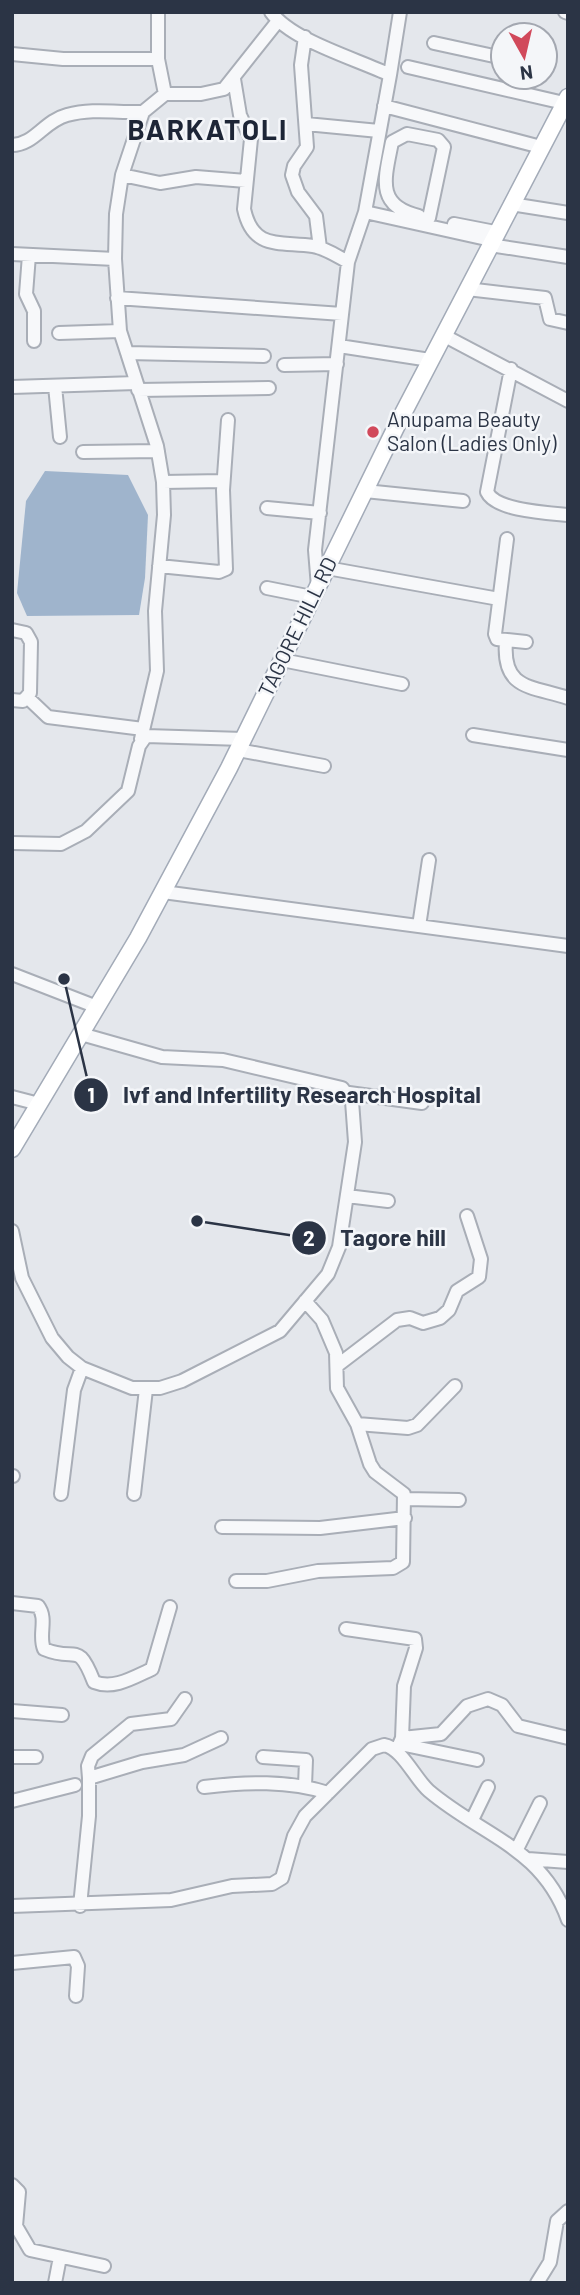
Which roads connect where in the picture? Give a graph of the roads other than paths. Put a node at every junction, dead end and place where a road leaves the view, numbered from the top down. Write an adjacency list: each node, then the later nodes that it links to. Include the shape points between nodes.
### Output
1 (158, 12): 8 (street)
2 (400, 12): 10 (street)
3 (274, 17): 4 (street); 11 (street)
4 (305, 37): 10 (street); 18 (street, via 301,65)
5 (434, 43): 7 (street)
6 (12, 54): 8 (street)
7 (489, 55)
8 (158, 59): 14 (street)
9 (408, 66): 12 (street)
10 (390, 75): 16 (street)
11 (234, 79): 14 (street, via 214,92); 23 (street, via 240,115 251,139)
12 (489, 85)
13 (513, 91): 15 (street)
14 (165, 94): 17 (street)
15 (566, 100): 21 (main road, TAGORE HILL RD)
16 (384, 106): 19 (street); 21 (street)
17 (143, 112): 20 (street, via 67,114 44,125 28,142); 22 (street)
18 (306, 124): 19 (street); 29 (street, via 307,147 292,175 316,216)
19 (379, 131): 25 (street)
20 (12, 145)
21 (541, 147): 24 (main road, TAGORE HILL RD)
22 (121, 175): 23 (street, via 160,183 196,177); 33 (street)
23 (246, 181): 29 (street, via 246,218 260,238)
24 (511, 204): 26 (street); 28 (main road, TAGORE HILL RD)
25 (365, 212): 28 (street); 34 (street)
26 (568, 213)
27 (429, 218): 27 (street, via 407,213 389,201 392,142 407,134 438,140 444,147); 28 (street)
28 (492, 239): 32 (street); 35 (main road, TAGORE HILL RD)
29 (320, 248): 34 (street)
30 (12, 254): 31 (street)
31 (29, 255): 33 (street); 42 (street, via 26,294 34,311)
32 (568, 257)
33 (115, 259): 36 (street)
34 (348, 262): 37 (street)
35 (467, 289): 38 (street, via 545,298 550,319); 41 (main road, TAGORE HILL RD)
36 (117, 299): 37 (street); 39 (street)
37 (342, 314): 43 (street)
38 (568, 323)
39 (120, 331): 40 (street); 44 (street)
40 (59, 333)
41 (443, 335): 46 (main road, TAGORE HILL RD); 49 (street)
42 (34, 341)
43 (339, 346): 46 (street); 48 (street)
44 (127, 353): 45 (street); 51 (street)
45 (264, 356)
46 (430, 360): 61 (main road, TAGORE HILL RD)
47 (284, 365): 48 (street)
48 (337, 365): 64 (street)
49 (511, 369): 54 (street); 65 (street, via 487,492 495,501 514,508)
50 (55, 386): 51 (street); 52 (street); 56 (street)
51 (137, 386): 53 (street); 57 (street)
52 (12, 387)
53 (269, 388)
54 (568, 401)
55 (228, 420): 59 (street)
56 (60, 438)
57 (158, 450): 58 (street); 60 (street)
58 (83, 452)
59 (223, 481): 60 (street); 67 (street, via 226,569)
60 (163, 482): 67 (street)
61 (365, 491): 62 (street); 68 (main road, TAGORE HILL RD)
62 (463, 501)
63 (267, 509): 64 (street)
64 (320, 513): 70 (street)
65 (568, 515)
66 (508, 539): 71 (street)
67 (159, 566): 80 (street, via 157,671)
68 (327, 568): 70 (main road, TAGORE HILL RD); 71 (street)
69 (267, 588): 70 (street)
70 (315, 592): 75 (main road, TAGORE HILL RD)
71 (499, 599): 73 (street, via 495,634)
72 (12, 630): 77 (street, via 26,633 31,642)
73 (506, 642): 74 (street); 78 (street, via 506,666 512,677 534,690)
74 (526, 642)
75 (282, 660): 76 (street); 82 (main road, TAGORE HILL RD)
76 (402, 684)
77 (28, 698): 79 (street); 80 (street, via 48,717)
78 (568, 698)
79 (12, 700)
80 (142, 734): 82 (street); 85 (street, via 128,791 86,831 61,844)
81 (473, 736): 83 (street)
82 (241, 744): 84 (street); 87 (main road, TAGORE HILL RD)
83 (568, 750)
84 (324, 766)
85 (12, 842)
86 (429, 859): 88 (street)
87 (163, 892): 88 (street); 91 (main road, TAGORE HILL RD)
88 (419, 926): 89 (street)
89 (568, 946)
90 (12, 974): 91 (street)
91 (97, 1007): 92 (main road, TAGORE HILL RD)
92 (81, 1034): 93 (street, via 162,1057 223,1060); 96 (main road, TAGORE HILL RD)
93 (349, 1093): 95 (street); 98 (street, via 355,1142)
94 (12, 1097): 96 (street)
95 (422, 1103)
96 (39, 1104): 97 (main road, TAGORE HILL RD)
97 (12, 1149)
98 (347, 1196): 99 (street); 102 (street, via 334,1261)
99 (388, 1201)
100 (467, 1216): 103 (street, via 481,1259 479,1277 457,1291 440,1318 424,1323 397,1320)
101 (12, 1231): 104 (street, via 18,1268 46,1326)
102 (305, 1301): 103 (street, via 322,1320); 106 (street, via 269,1338 182,1381)
103 (338, 1365): 107 (street, via 337,1388)
104 (82, 1368): 106 (street, via 106,1380); 108 (street, via 74,1390)
105 (455, 1386): 107 (street, via 417,1425)
106 (146, 1389): 109 (street)
107 (357, 1424): 110 (street, via 375,1472 401,1490)
108 (61, 1494)
109 (134, 1494)
110 (405, 1499): 111 (street); 112 (street)
111 (459, 1500)
112 (405, 1518): 113 (street, via 320,1528); 114 (street, via 405,1556 399,1566)
113 (222, 1527)
114 (236, 1581)
115 (12, 1602): 116 (street, via 38,1606 44,1649 83,1657 94,1682 101,1685 125,1682 152,1669)
116 (170, 1607)
117 (346, 1629): 123 (street, via 415,1639 404,1686)
118 (185, 1699): 128 (street, via 171,1719 135,1722 92,1756)
119 (12, 1711): 120 (street)
120 (62, 1715)
121 (221, 1738): 128 (street, via 184,1755)
122 (568, 1738): 123 (street, via 518,1726 502,1705 488,1699 467,1706 441,1734)
123 (399, 1744): 127 (street); 133 (street, via 372,1749); 136 (street, via 427,1789)
124 (12, 1757): 125 (street)
125 (36, 1757)
126 (262, 1757): 130 (street, via 306,1760)
127 (477, 1760)
128 (89, 1778): 141 (street)
129 (75, 1785): 134 (street)
130 (305, 1786): 131 (street, via 245,1782); 133 (street)
131 (205, 1787)
132 (488, 1787): 136 (street)
133 (328, 1793): 141 (street, via 298,1827 282,1878 272,1884 232,1886 171,1900)
134 (12, 1801)
135 (540, 1803): 137 (street)
136 (472, 1820): 137 (street)
137 (517, 1849): 138 (street)
138 (528, 1859): 139 (street); 142 (street, via 555,1889)
139 (568, 1863)
140 (12, 1906): 141 (street)
141 (80, 1906)
142 (568, 1920)
143 (12, 1963): 144 (street, via 74,1956)
144 (76, 1996)
145 (12, 2185): 147 (street, via 19,2192 15,2221 23,2241 34,2252)
146 (568, 2211): 150 (street, via 557,2221 555,2248)
147 (60, 2257): 148 (street); 149 (street)
148 (104, 2266)
149 (55, 2283)
150 (537, 2283)

